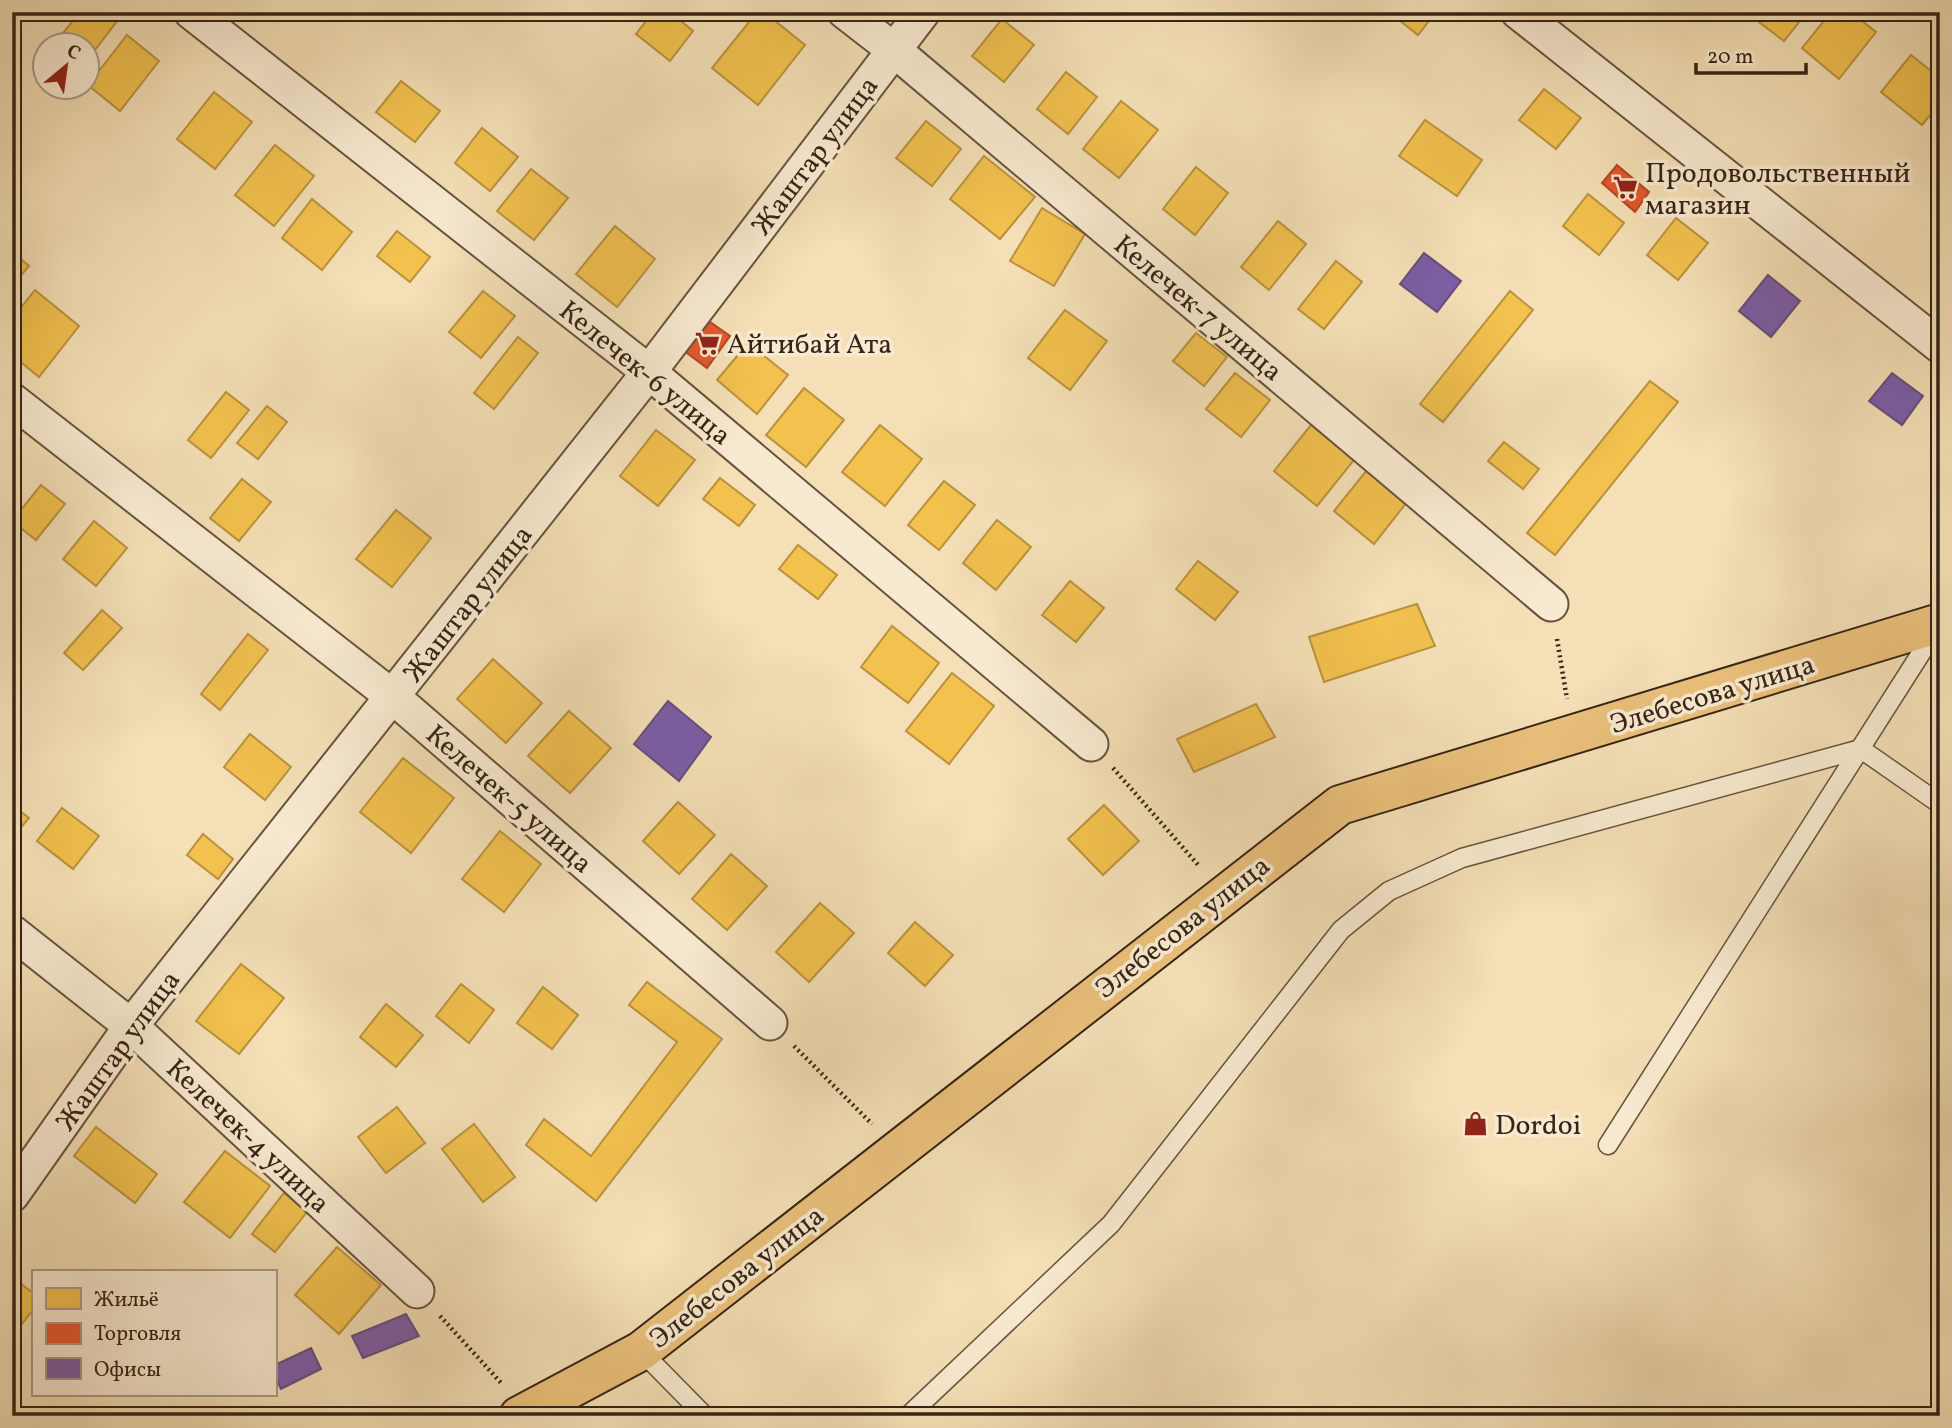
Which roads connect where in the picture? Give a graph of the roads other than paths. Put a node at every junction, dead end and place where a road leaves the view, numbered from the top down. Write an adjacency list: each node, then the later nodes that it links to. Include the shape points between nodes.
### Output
1 (191, 12): 7 (street, Келечек-6 улица)
2 (845, 12): 5 (street, Келечек-7 улица)
3 (923, 12): 5 (street, Жаштар улица)
4 (1518, 12): 6 (street)
5 (894, 50): 7 (street, Жаштар улица); 9 (street, Келечек-7 улица)
6 (1940, 346)
7 (649, 372): 11 (street, Жаштар улица); 12 (street, Келечек-6 улица)
8 (12, 400): 11 (street, Келечек-5 улица)
9 (1551, 604)
10 (1939, 624): 13 (lane); 21 (main road, Элебесова улица, via 1340,805)
11 (393, 696): 16 (street, Келечек-5 улица); 17 (street, Жаштар улица)
12 (1091, 744)
13 (1861, 749): 14 (lane); 18 (lane); 24 (lane, via 1462,858 1389,891 1341,930 1111,1224)
14 (1940, 804)
15 (12, 932): 17 (street, Келечек-4 улица)
16 (770, 1023)
17 (131, 1026): 19 (street, Жаштар улица); 20 (street, Келечек-4 улица)
18 (1608, 1144)
19 (12, 1195)
20 (417, 1291)
21 (641, 1351): 22 (main road, Элебесова улица); 23 (lane)
22 (523, 1414)
23 (705, 1416)
24 (908, 1416)

